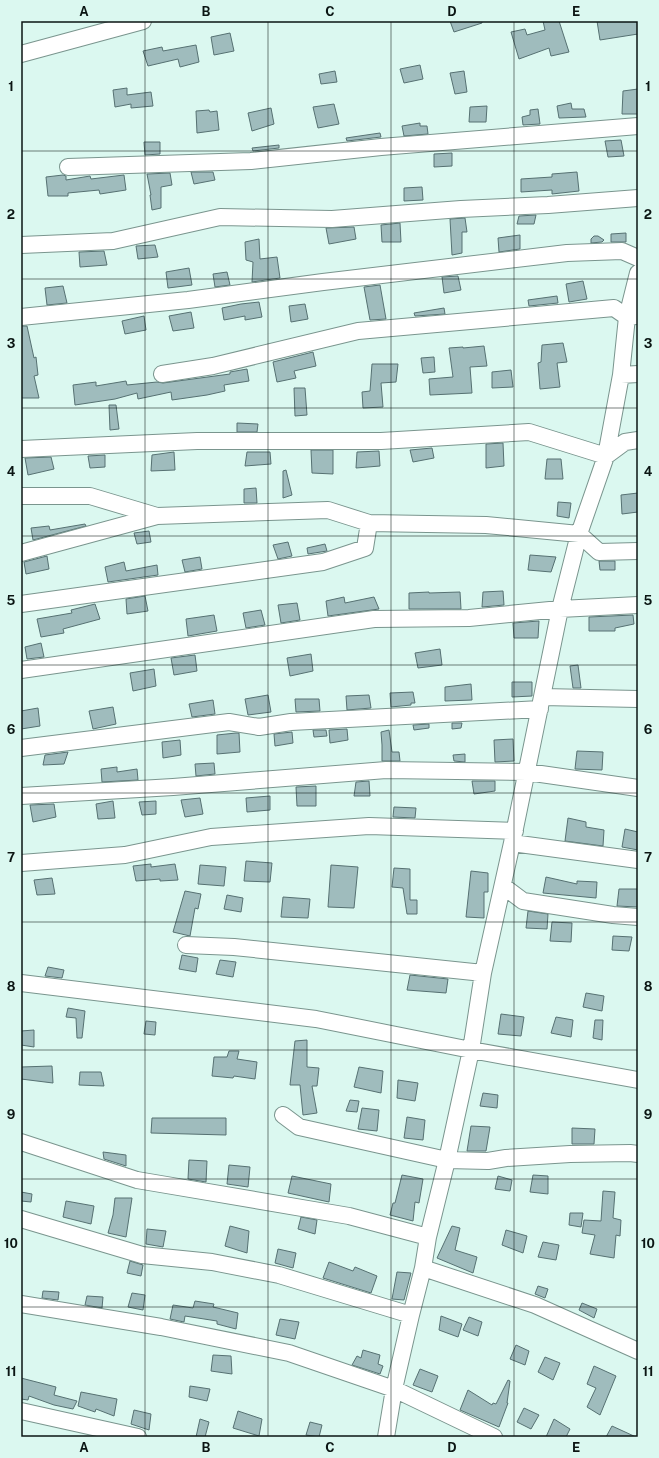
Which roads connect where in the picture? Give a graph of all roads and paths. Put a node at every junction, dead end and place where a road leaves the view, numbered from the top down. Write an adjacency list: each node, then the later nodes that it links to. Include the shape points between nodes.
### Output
1 (143, 21): 2 (street)
2 (21, 54)
3 (638, 126): 4 (street, via 381,147 251,161)
4 (68, 167)
5 (638, 198): 6 (street, via 332,219 220,217 113,241)
6 (21, 245)
7 (638, 258): 10 (street, via 622,251 567,253 188,300)
8 (638, 273): 9 (street)
9 (633, 316): 11 (street, via 614,308 358,331 213,366); 13 (street)
10 (21, 317)
11 (162, 374)
12 (638, 374): 13 (street)
13 (621, 375): 16 (street)
14 (638, 440): 16 (street, via 625,442)
15 (21, 449): 16 (street, via 197,441 381,441 529,432)
16 (606, 456): 20 (street)
17 (21, 496): 18 (street, via 90,496)
18 (157, 516): 19 (street, via 328,510); 22 (street)
19 (369, 523): 20 (street, via 486,525); 23 (street, via 365,548 323,562)
20 (579, 534): 21 (street, via 599,552); 25 (street)
21 (638, 551)
22 (21, 553)
23 (21, 604)
24 (638, 605): 25 (street)
25 (560, 609): 26 (street, via 469,618 374,619); 28 (street)
26 (21, 670)
27 (638, 699): 28 (street)
28 (541, 703): 29 (street, via 291,722 259,727 229,722); 30 (street)
29 (21, 748)
30 (527, 772): 31 (street); 32 (street, via 386,770); 33 (street)
31 (638, 788)
32 (21, 796)
33 (514, 837): 34 (street); 35 (street, via 369,826 210,837 125,855); 36 (street)
34 (638, 860)
35 (21, 863)
36 (503, 886): 37 (street, via 523,901); 39 (street)
37 (638, 917)
38 (186, 945): 39 (street, via 234,947)
39 (483, 973): 41 (street)
40 (21, 983): 41 (street, via 316,1019)
41 (471, 1050): 42 (street); 46 (street)
42 (638, 1080)
43 (283, 1115): 46 (street, via 299,1127)
44 (21, 1142): 48 (street, via 137,1180 349,1216)
45 (638, 1154): 46 (street, via 570,1154 488,1161)
46 (447, 1160): 48 (street)
47 (21, 1219): 51 (street, via 142,1255 212,1262 279,1275)
48 (428, 1237): 49 (street)
49 (423, 1268): 51 (street); 52 (street, via 535,1305)
50 (21, 1304): 53 (street, via 161,1327 288,1353)
51 (411, 1315): 53 (street)
52 (638, 1351)
53 (394, 1389): 56 (street); 57 (street)
54 (21, 1411): 55 (street)
55 (138, 1437)
56 (386, 1437)
57 (494, 1437)

